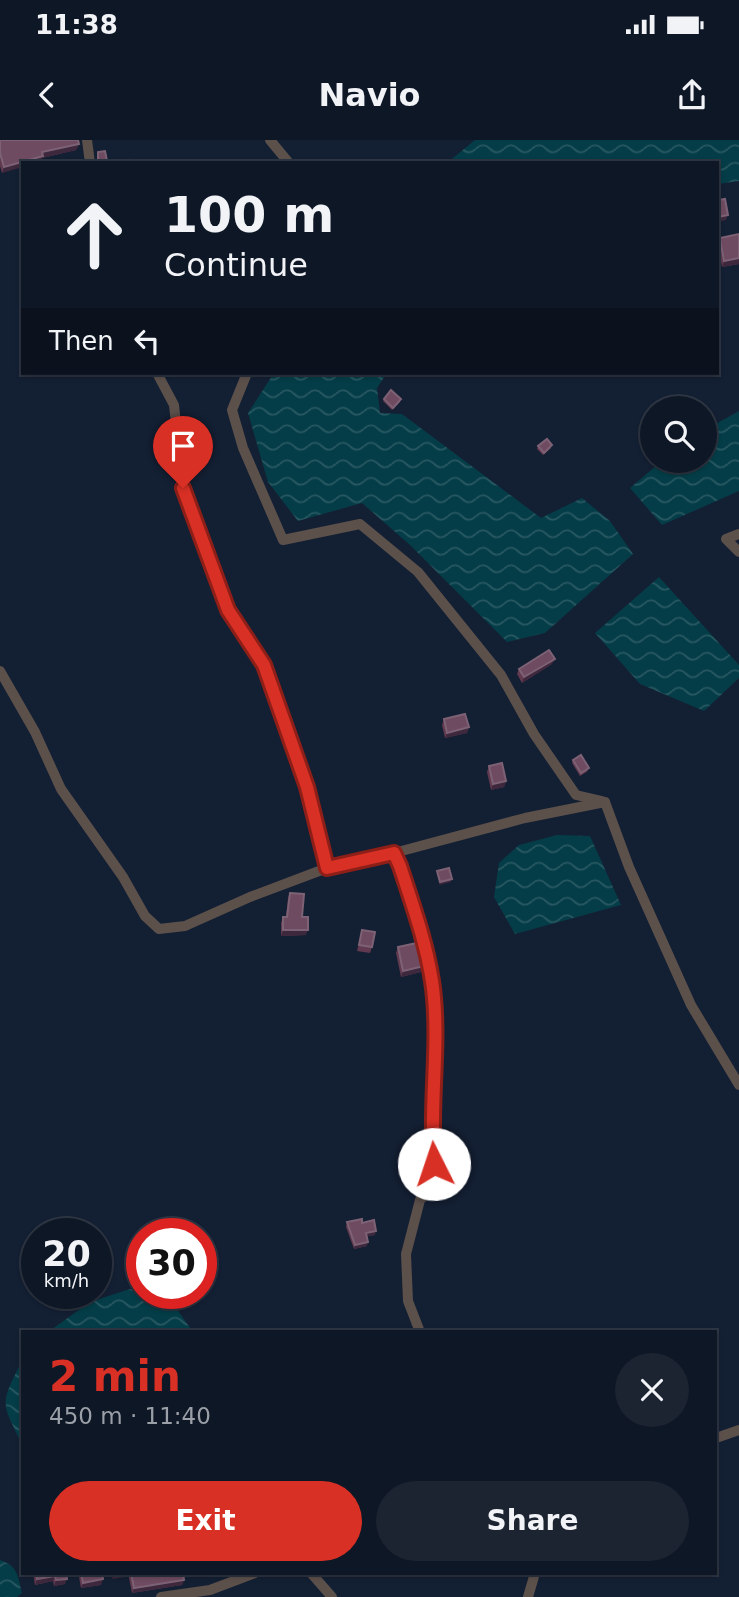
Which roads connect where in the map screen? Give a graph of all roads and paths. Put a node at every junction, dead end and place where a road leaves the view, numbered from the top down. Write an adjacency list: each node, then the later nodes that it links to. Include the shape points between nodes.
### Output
1 (87, 140): 3 (street)
2 (270, 140): 4 (street)
3 (90, 161)
4 (287, 161)
5 (158, 375): 12 (street, via 174,405 183,488 228,610 264,665 307,787)
6 (246, 375): 10 (street, via 232,410 243,448 283,540 360,524 383,541 418,572 501,675 576,795)
7 (739, 534): 8 (street, via 726,539)
8 (739, 552)
9 (0, 671): 12 (street, via 61,789 145,916 159,929 185,926)
10 (605, 802): 11 (street); 13 (street, via 691,1005)
11 (394, 853): 12 (street); 14 (street, via 432,981 431,1125 436,1184 420,1200 406,1254 408,1301)
12 (327, 868)
13 (739, 1085)
14 (419, 1330)
15 (739, 1430): 16 (street)
16 (717, 1438)
17 (250, 1575): 20 (street, via 210,1590)
18 (313, 1575): 21 (street)
19 (534, 1575): 22 (street)
20 (161, 1597)
21 (332, 1597)
22 (528, 1597)

